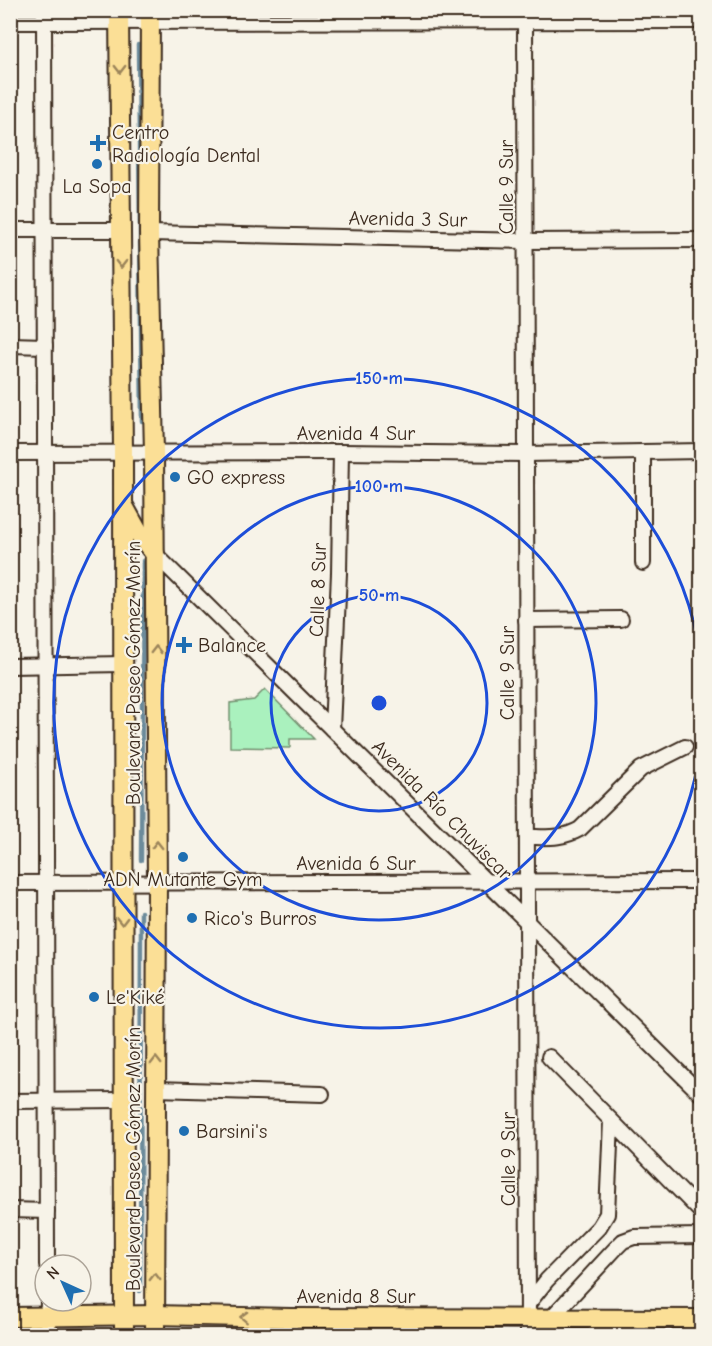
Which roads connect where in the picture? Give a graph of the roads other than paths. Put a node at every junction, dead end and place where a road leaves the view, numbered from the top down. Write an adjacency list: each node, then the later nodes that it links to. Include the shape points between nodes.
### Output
1 (44, 16): 2 (street); 6 (street); 8 (street)
2 (119, 16): 3 (street); 9 (main road, Boulevard Paseo Gómez Morín, one-way to 9)
3 (150, 16): 4 (street); 10 (main road, Boulevard Paseo Gómez Morín)
4 (525, 16): 5 (street); 12 (street, Calle 9 Sur)
5 (702, 21)
6 (10, 22)
7 (10, 230): 8 (street)
8 (44, 230): 9 (street); 14 (street)
9 (121, 230): 16 (main road, Boulevard Paseo Gómez Morín, one-way to 16)
10 (149, 233): 12 (street, Avenida 3 Sur); 17 (main road, Boulevard Paseo Gómez Morín)
11 (702, 240): 12 (street, Avenida 3 Sur)
12 (526, 241): 22 (street, Calle 9 Sur)
13 (10, 345): 14 (street)
14 (45, 346): 21 (street)
15 (702, 451): 19 (street, Avenida 4 Sur)
16 (123, 452): 17 (street, Avenida 4 Sur); 21 (street, Avenida 4 Sur); 23 (main road, Boulevard Paseo Gómez Morín)
17 (154, 452): 18 (street, Avenida 4 Sur); 24 (main road, Boulevard Paseo Gómez Morín)
18 (341, 452): 22 (street, Avenida 4 Sur); 31 (street, Calle 8 Sur)
19 (643, 452): 22 (street, Avenida 4 Sur); 25 (street)
20 (10, 453): 21 (street, Avenida 4 Sur)
21 (45, 453): 30 (street)
22 (526, 454): 27 (street, Calle 9 Sur)
23 (122, 502): 24 (main road); 28 (main road, Boulevard Paseo Gómez Morín)
24 (155, 554): 31 (street, Avenida Río Chuviscar); 39 (main road, Boulevard Paseo Gómez Morín, one-way to 24)
25 (643, 563)
26 (621, 619): 27 (street)
27 (526, 620): 33 (street, Calle 9 Sur)
28 (123, 664): 30 (street); 40 (main road, Boulevard Paseo Gómez Morín)
29 (10, 666): 30 (street)
30 (46, 666): 38 (street)
31 (332, 729): 35 (street, Avenida Río Chuviscar)
32 (685, 747): 33 (street, via 641,769 580,829 560,838)
33 (527, 837): 36 (street, Calle 9 Sur)
34 (702, 881): 36 (street, Avenida 6 Sur)
35 (487, 882): 36 (street, Avenida 6 Sur); 39 (street, Avenida 6 Sur); 41 (street, Avenida Río Chuviscar)
36 (527, 882): 41 (street, Calle 9 Sur)
37 (10, 883): 38 (street, Avenida 6 Sur)
38 (46, 883): 40 (street, Avenida 6 Sur); 48 (street)
39 (157, 883): 40 (street, Avenida 6 Sur); 43 (main road, Boulevard Paseo Gómez Morín, one-way to 39)
40 (122, 884): 46 (main road, Boulevard Paseo Gómez Morín, one-way to 46)
41 (527, 922): 45 (street, Avenida Río Chuviscar); 63 (street, Calle 9 Sur)
42 (549, 1057): 49 (street)
43 (156, 1089): 44 (street); 59 (main road, Boulevard Paseo Gómez Morín, one-way to 43)
44 (322, 1094)
45 (702, 1095)
46 (124, 1100): 48 (street); 58 (main road, Boulevard Paseo Gómez Morín)
47 (10, 1101): 48 (street)
48 (47, 1101): 51 (street)
49 (611, 1121): 52 (street); 63 (street, via 607,1214 547,1280)
50 (10, 1210): 51 (street)
51 (47, 1211): 54 (street)
52 (702, 1213)
53 (702, 1236): 61 (street, via 628,1238)
54 (47, 1253)
55 (33, 1312): 60 (main road, Avenida 8 Sur)
56 (48, 1313): 66 (street)
57 (93, 1313): 58 (main road, Avenida 8 Sur)
58 (124, 1315): 59 (main road, Avenida 8 Sur); 67 (main road, Boulevard Paseo Gómez Morín)
59 (155, 1315): 64 (main road, Avenida 8 Sur, one-way to 59); 68 (main road, Boulevard Paseo Gómez Morín)
60 (10, 1317)
61 (551, 1318): 62 (main road, Avenida 8 Sur); 63 (main road, Avenida 8 Sur)
62 (702, 1319)
63 (528, 1320): 65 (main road, Avenida 8 Sur)
64 (290, 1327): 65 (main road, Avenida 8 Sur)
65 (402, 1327)
66 (48, 1335)
67 (124, 1335)
68 (155, 1335)

